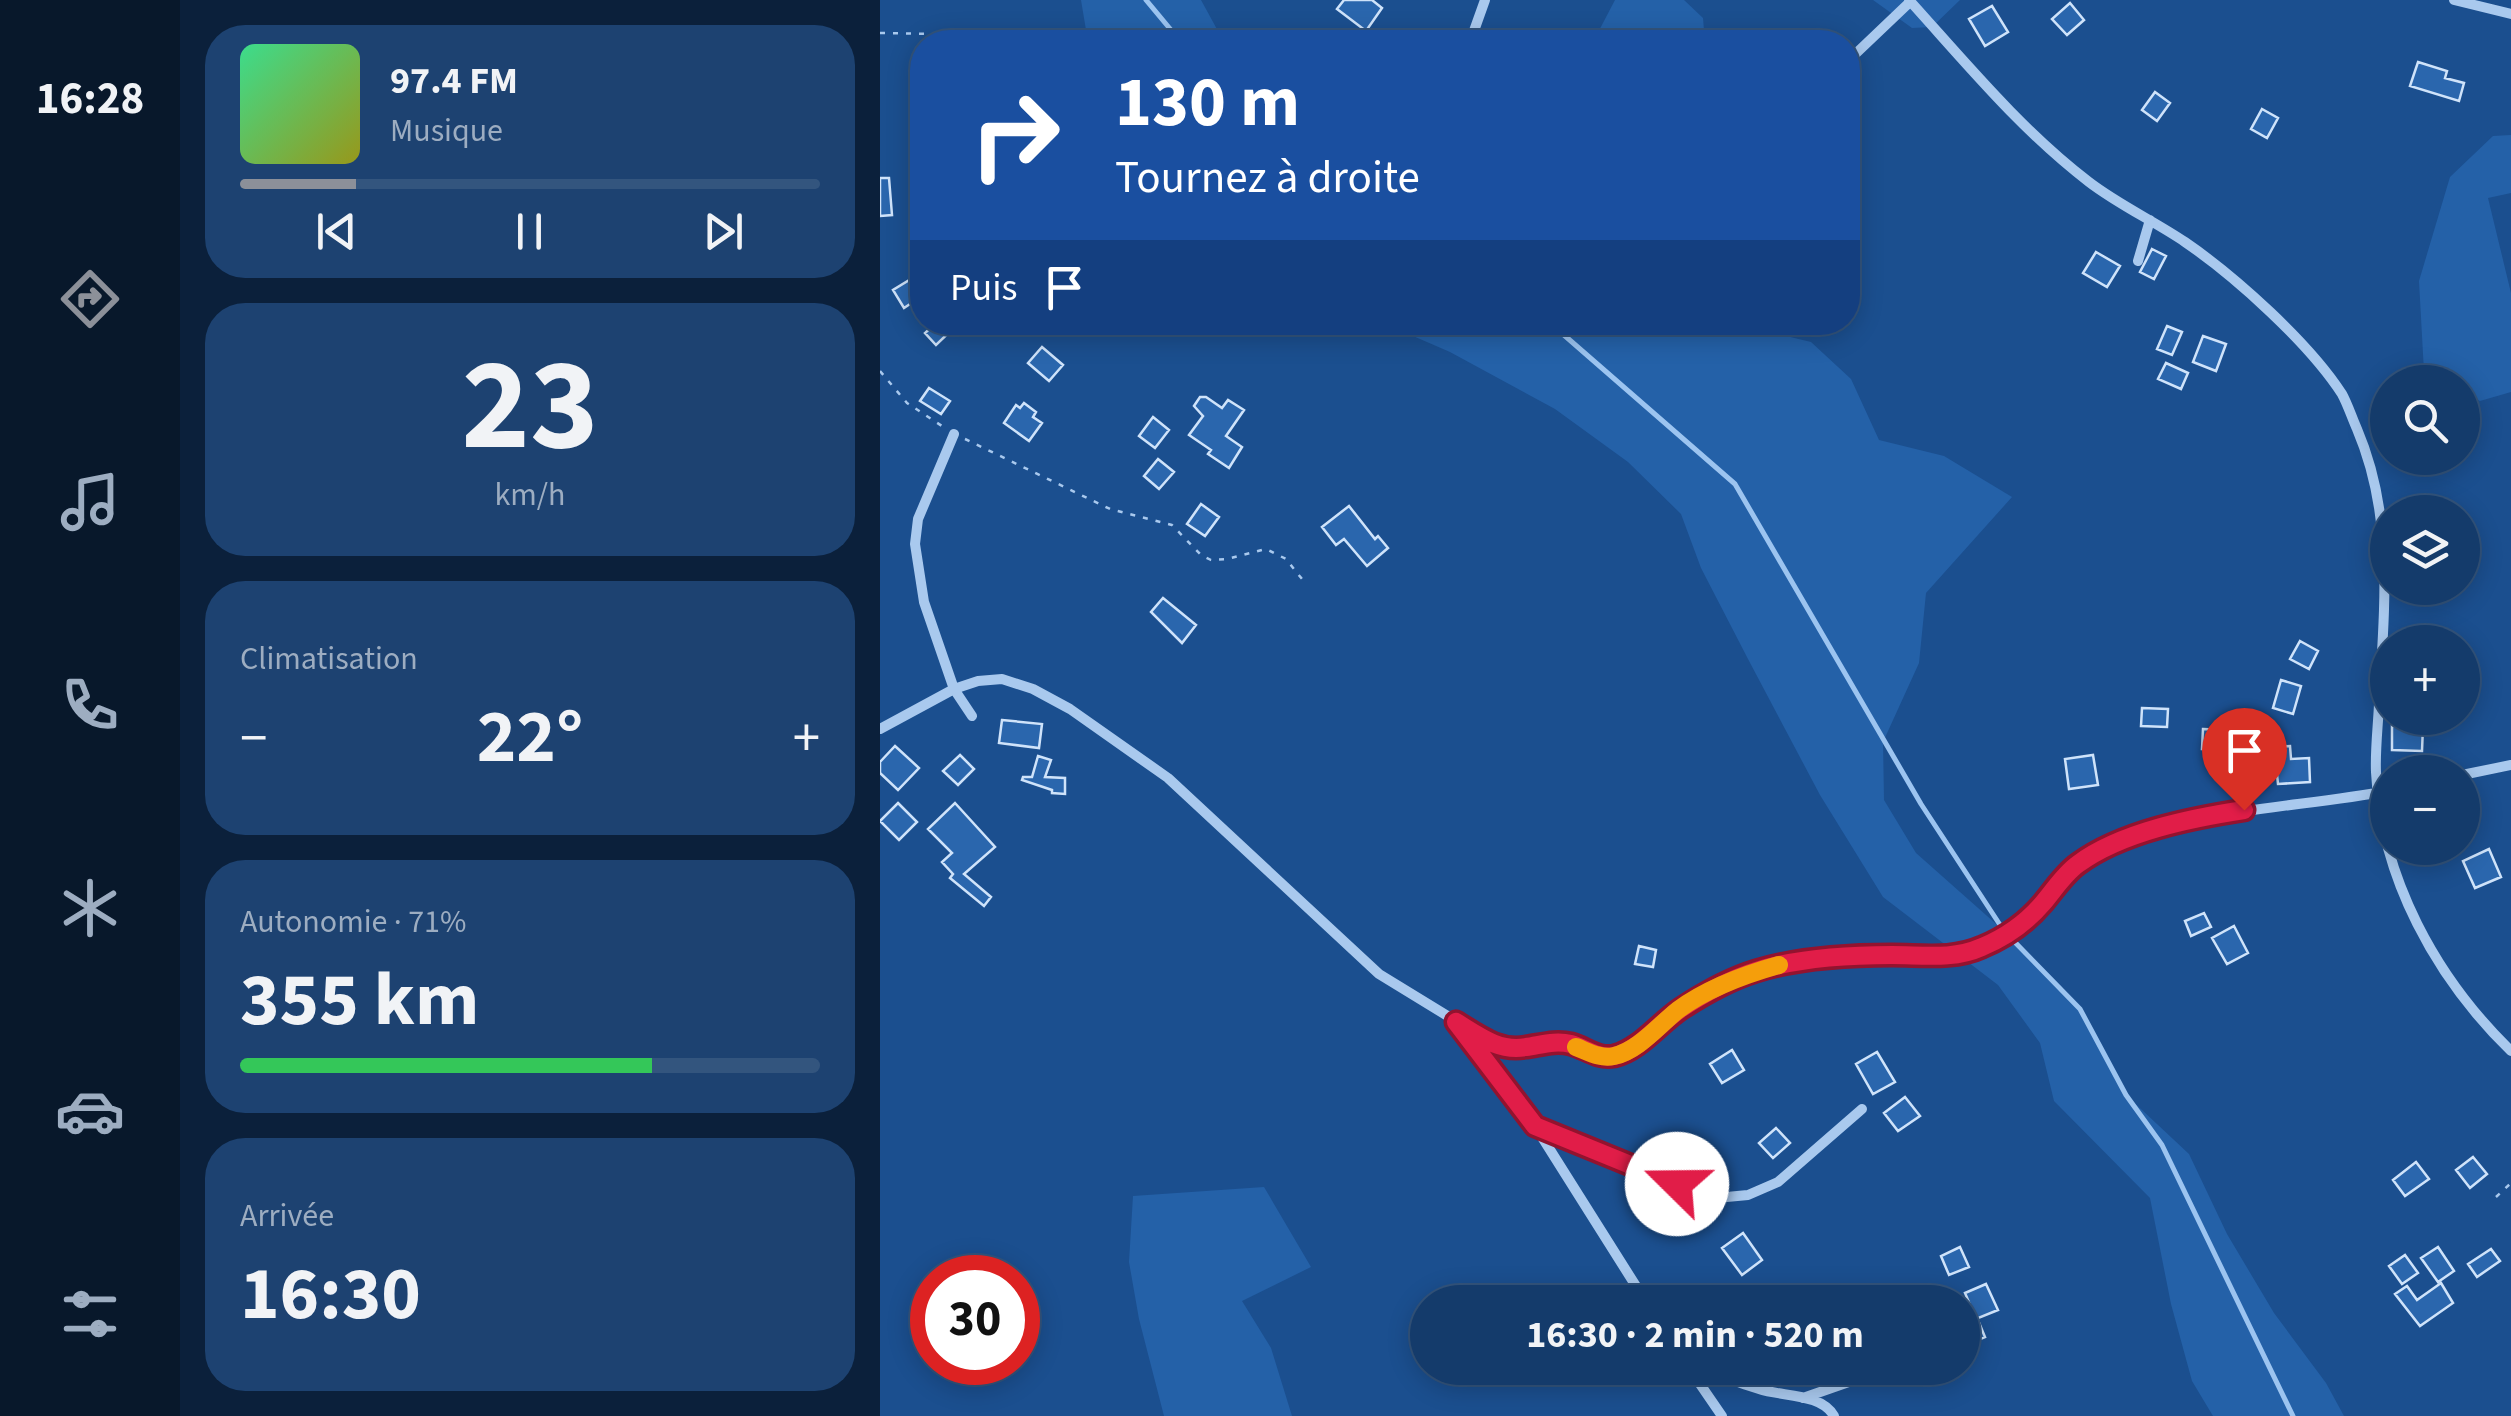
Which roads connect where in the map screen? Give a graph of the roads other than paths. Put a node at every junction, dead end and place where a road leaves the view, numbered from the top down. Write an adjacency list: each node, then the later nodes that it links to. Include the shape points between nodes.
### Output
1 (1485, 0): 5 (street)
2 (2454, 0): 4 (street)
3 (1910, 1): 6 (street); 7 (street, via 2058,158)
4 (2511, 14)
5 (1474, 30)
6 (1860, 49)
7 (2150, 220): 8 (street); 13 (street, via 2243,288 2306,351 2342,395 2370,458 2384,519)
8 (2138, 261)
9 (954, 434): 10 (street, via 914,544 924,602)
10 (954, 689): 11 (street); 12 (street); 18 (street, via 1002,678 1070,709 1168,778 1378,974)
11 (972, 716)
12 (880, 729)
13 (2382, 755)
14 (2511, 766): 15 (street)
15 (2480, 772)
16 (2370, 794): 18 (street, via 2158,829 2077,864 2011,933 1976,950 1853,957 1753,972 1680,1008 1610,1057 1571,1044 1495,1045)
17 (2393, 865): 19 (street, via 2412,914 2456,989)
18 (1456, 1022): 21 (street)
19 (2511, 1050)
20 (1862, 1109): 21 (street, via 1778,1182 1716,1198)
21 (1535, 1126): 22 (street)
22 (1635, 1285)
23 (1701, 1385): 27 (street)
24 (1748, 1385): 26 (street)
25 (1841, 1385): 26 (street)
26 (1802, 1398): 28 (street)
27 (1722, 1416)
28 (1834, 1416)

